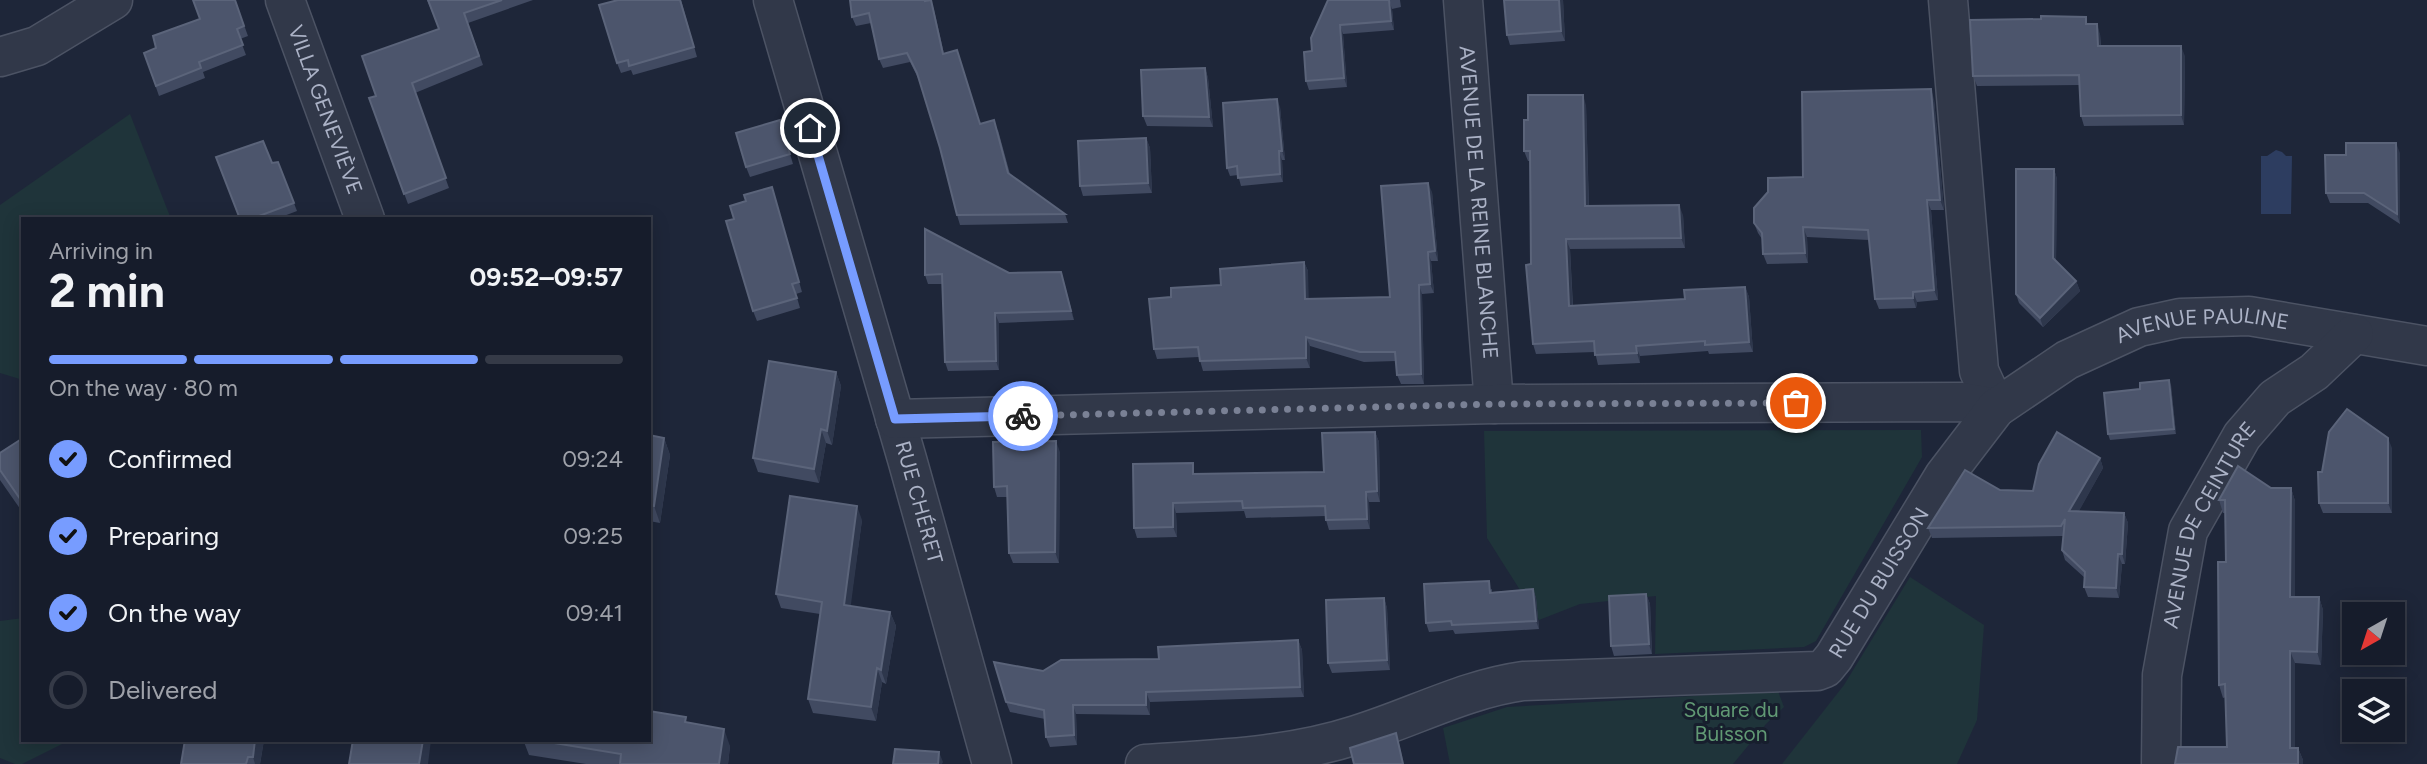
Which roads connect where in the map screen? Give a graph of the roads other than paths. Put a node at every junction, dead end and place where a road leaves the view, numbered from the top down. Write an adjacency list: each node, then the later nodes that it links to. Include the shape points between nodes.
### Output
1 (113, 0): 6 (street, via 37,46)
2 (285, 0): 7 (street, VILLA GENEVIÈVE)
3 (773, 0): 12 (street, RUE CHÉRET)
4 (1462, 0): 10 (street, AVENUE DE LA REINE BLANCHE)
5 (1948, 0): 11 (street, via 1979,371)
6 (0, 57)
7 (364, 217)
8 (2354, 334): 9 (street, AVENUE PAULINE); 11 (street, AVENUE PAULINE, via 2249,316 2180,318 2139,327 2067,360); 15 (street, AVENUE DE CEINTURE, via 2314,372 2275,398 2242,436 2188,531 2162,675)
9 (2427, 346)
10 (1494, 404): 11 (street, via 1962,402); 12 (street)
11 (1996, 408): 14 (street, RUE DU BUISSON, via 1944,476 1825,668 1498,684 1354,736 1264,755)
12 (895, 419): 13 (street, RUE CHÉRET)
13 (992, 764)
14 (1146, 764)
15 (2161, 764)

